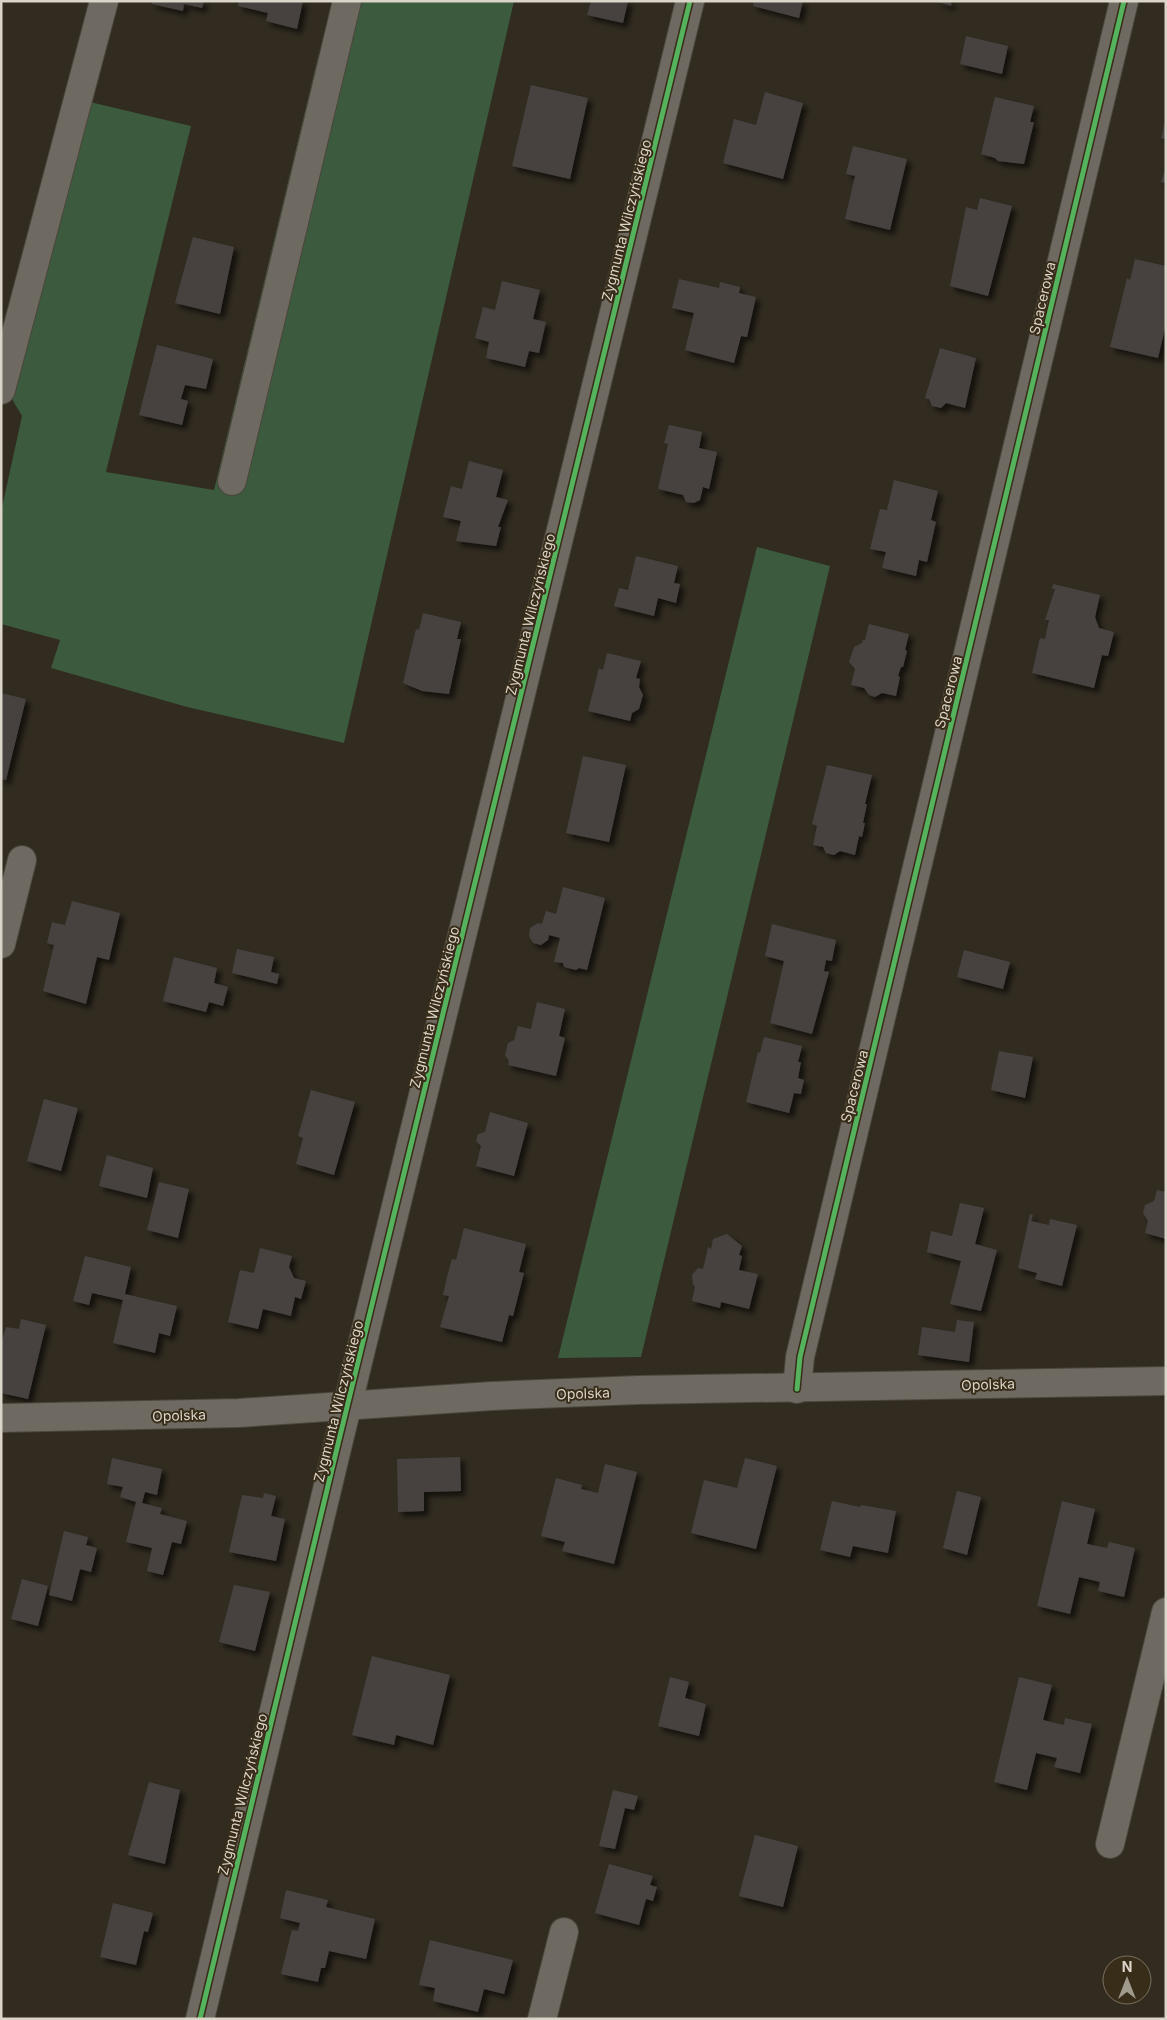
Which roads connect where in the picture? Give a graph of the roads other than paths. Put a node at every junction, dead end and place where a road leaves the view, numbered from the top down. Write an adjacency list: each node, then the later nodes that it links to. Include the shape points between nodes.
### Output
1 (104, 1): 5 (street)
2 (347, 1): 6 (street)
3 (690, 1): 11 (street, Zygmunta Wilczyńskiego)
4 (1124, 1): 10 (street, Spacerowa, via 802,1348)
5 (1, 390)
6 (232, 481)
7 (22, 860): 8 (street)
8 (1, 944)
9 (1166, 1381): 10 (street, Opolska)
10 (797, 1389): 11 (street, Opolska, via 492,1396)
11 (348, 1406): 12 (street, Opolska, via 230,1413); 16 (street, Zygmunta Wilczyńskiego)
12 (1, 1418)
13 (1166, 1612): 14 (street)
14 (1110, 1844)
15 (564, 1932): 17 (street)
16 (200, 2019)
17 (542, 2019)

